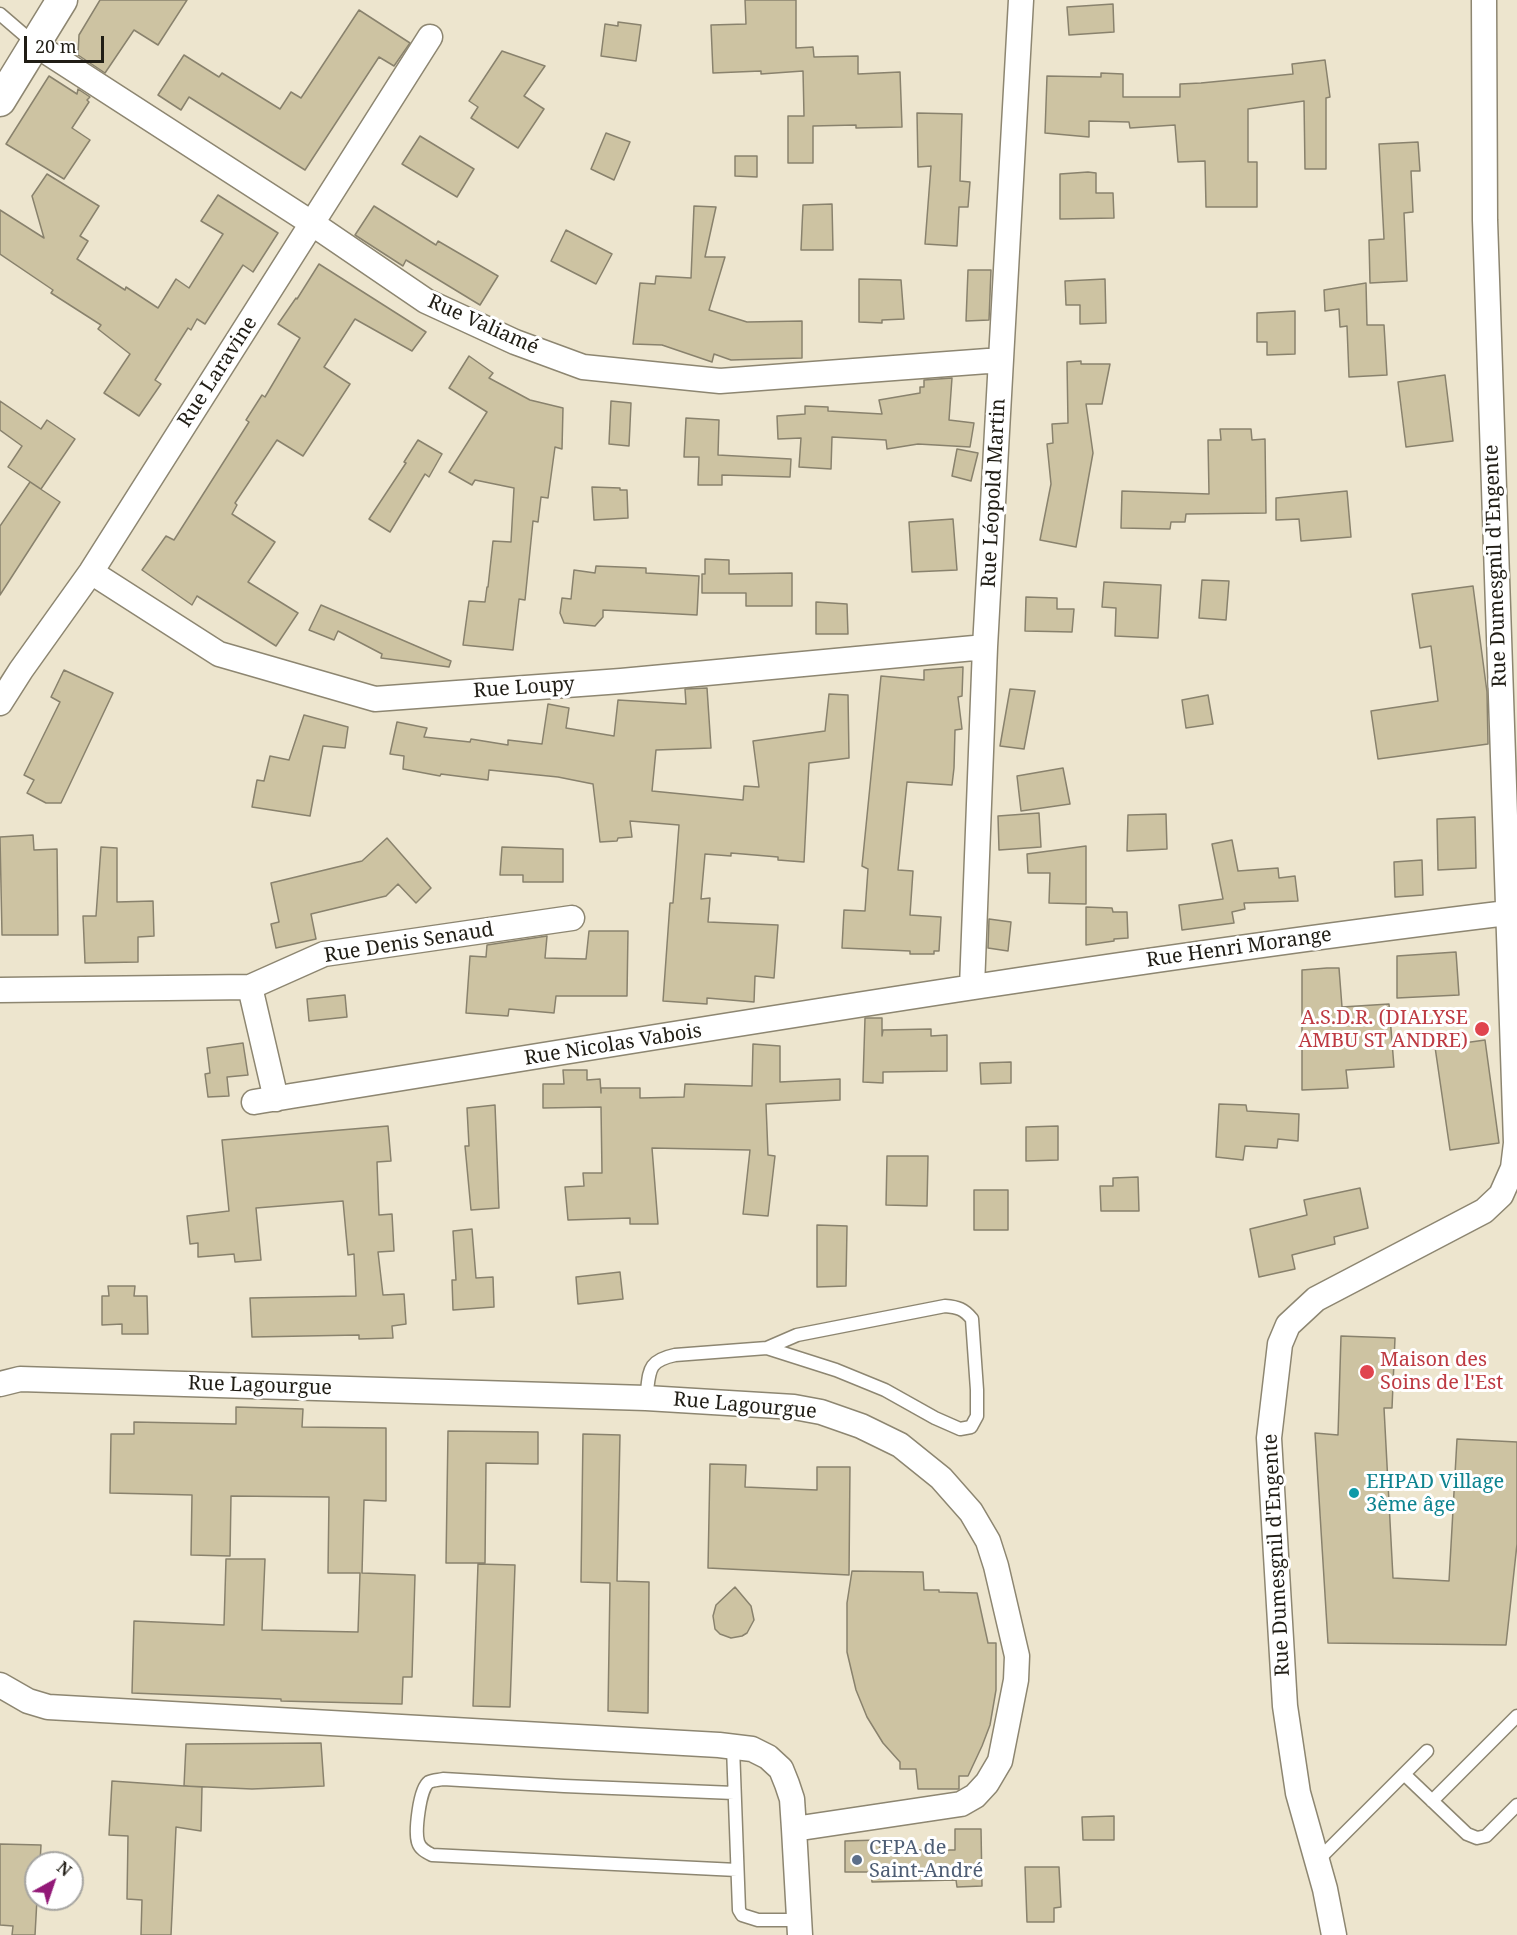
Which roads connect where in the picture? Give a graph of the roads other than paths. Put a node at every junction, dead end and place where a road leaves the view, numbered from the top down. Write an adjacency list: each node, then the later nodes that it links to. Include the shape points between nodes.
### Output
1 (62, 0): 6 (street)
2 (1021, 0): 9 (street, Rue Léopold Martin)
3 (1484, 0): 13 (street, Rue Dumesgnil d'Engente, via 1485,220)
4 (0, 14): 6 (lane)
5 (430, 37): 8 (street, Rue Laravine)
6 (36, 45): 7 (street); 8 (street, Rue Valiamé)
7 (0, 101)
8 (313, 224): 9 (street, Rue Valiamé, via 426,301 515,342 584,367 720,381); 10 (street, Rue Laravine)
9 (1001, 360): 11 (street, Rue Léopold Martin)
10 (91, 572): 11 (street, Rue Loupy, via 219,654 375,699); 12 (street, Rue Laravine)
11 (985, 647): 16 (street, Rue Léopold Martin)
12 (0, 703)
13 (1507, 913): 16 (street, Rue Henri Morange); 18 (street, Rue Dumesgnil d'Engente, via 1516,1143)
14 (572, 918): 15 (street, Rue Denis Senaud, via 324,954)
15 (250, 987): 16 (street, Rue Nicolas Vabois, via 265,1101); 17 (street, Rue Denis Senaud)
16 (972, 987)
17 (0, 990)
18 (1509, 1193): 31 (street, Rue Dumesgnil d'Engente, via 1484,1211 1316,1299 1288,1325 1280,1344 1269,1438 1285,1706 1298,1793)
19 (767, 1348): 19 (lane, via 885,1390 960,1429 971,1427 977,1416 972,1319 957,1307 945,1306 797,1335); 21 (lane, via 661,1358 651,1371)
20 (0, 1384): 21 (street, Rue Lagourgue, via 20,1379)
21 (646, 1398): 30 (street, Rue Lagourgue, via 794,1407 861,1426 900,1444 941,1478 971,1512 988,1541 1017,1656 1000,1761 987,1783 961,1804)
22 (0, 1685): 24 (street, via 48,1707)
23 (1517, 1716): 28 (lane)
24 (734, 1747): 27 (lane); 30 (street, via 752,1749 781,1769 792,1799)
25 (1426, 1751): 26 (lane)
26 (1404, 1774): 28 (lane); 31 (lane)
27 (734, 1793): 32 (lane); 32 (lane, via 443,1779 429,1783 423,1790 418,1843 432,1855)
28 (1432, 1801): 29 (lane, via 1467,1834 1477,1838 1486,1836)
29 (1517, 1805)
30 (794, 1829): 33 (street)
31 (1317, 1860): 34 (street, Rue Dumesgnil d'Engente)
32 (737, 1870): 33 (lane, via 742,1915)
33 (799, 1928)
34 (1334, 1935)

